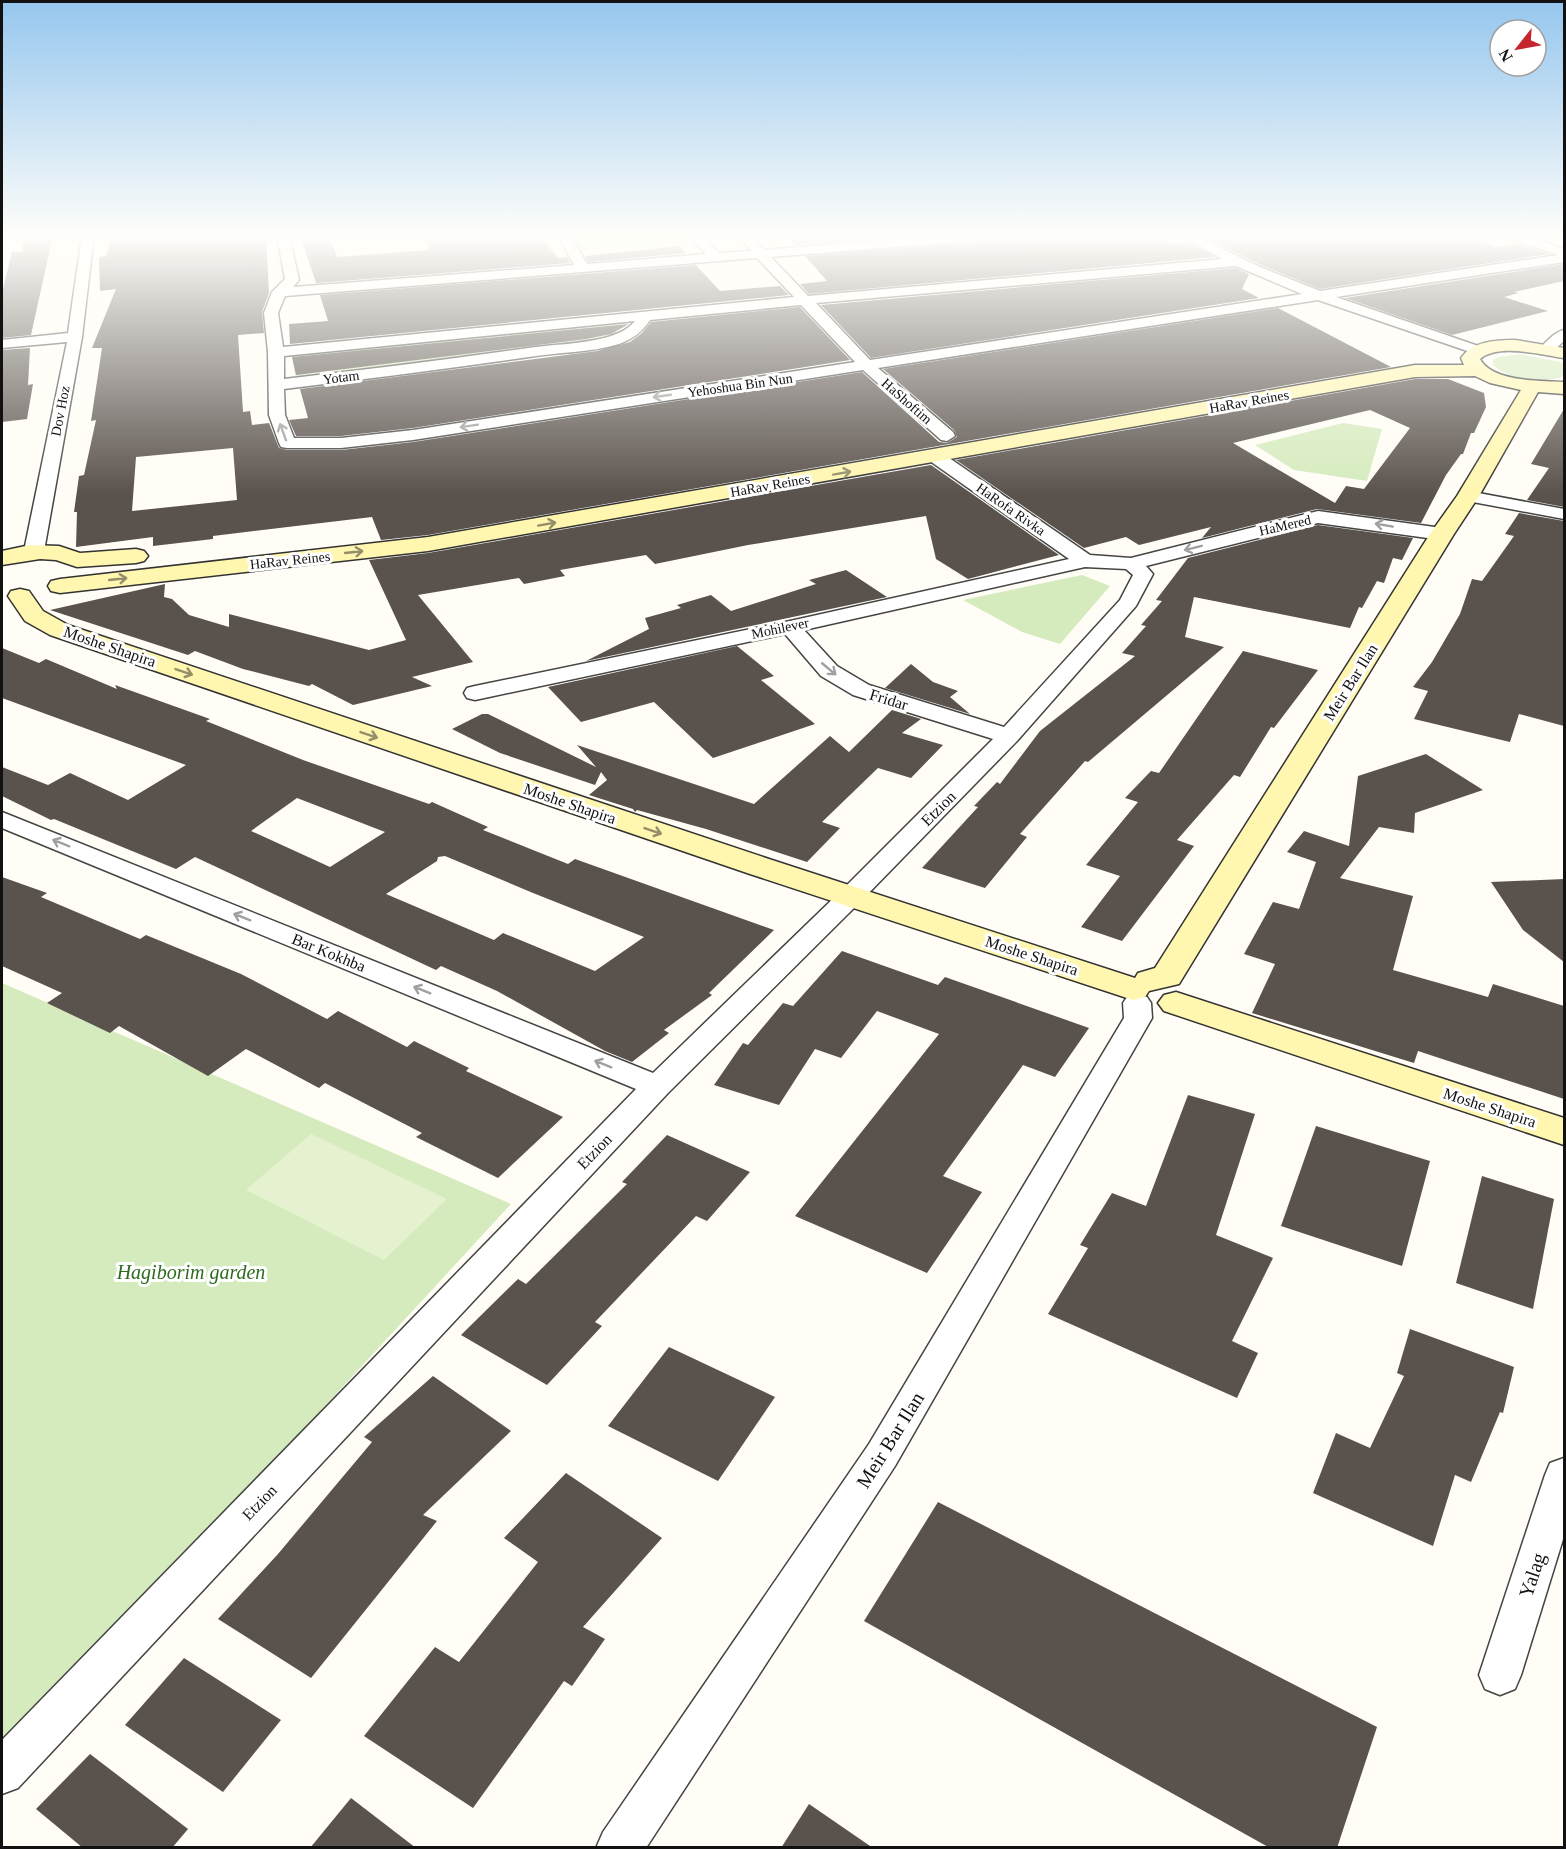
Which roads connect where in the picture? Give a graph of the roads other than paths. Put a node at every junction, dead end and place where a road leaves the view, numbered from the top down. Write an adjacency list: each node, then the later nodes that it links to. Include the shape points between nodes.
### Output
1 (77, 321): 9 (street, Dov Hoz)
2 (272, 321): 12 (street)
3 (591, 321): 12 (street)
4 (642, 321): 15 (street, Yotam, via 636,330 615,340 581,348)
5 (825, 321): 14 (street, HaShoftim)
6 (1158, 321): 14 (street, Yehoshua Bin Nun)
7 (1382, 321): 13 (street)
8 (1564, 334): 11 (street)
9 (75, 338): 10 (street); 23 (street, Dov Hoz)
10 (2, 344)
11 (1556, 351): 13 (main road, via 1508,346)
12 (276, 352): 15 (street)
13 (1475, 360): 16 (main road, via 1501,380); 18 (main road, HaRav Reines, via 1411,361); 19 (main road, HaRav Reines)
14 (867, 366): 15 (street, Yehoshua Bin Nun, one-way to 15, via 341,443 287,443 277,415); 18 (street, HaShoftim)
15 (276, 385)
16 (1533, 387): 17 (main road); 20 (main road, Meir Bar Ilan)
17 (1564, 388)
18 (947, 436): 25 (main road, HaRav Reines, via 442,524 196,553)
19 (936, 457): 26 (street, HaRofa Rivka); 28 (main road, HaRav Reines, one-way to 19, via 428,544)
20 (1468, 496): 21 (street); 22 (main road, Meir Bar Ilan)
21 (1564, 514)
22 (1442, 534): 27 (street, HaMered, one-way to 27, via 1318,517); 35 (main road, Meir Bar Ilan)
23 (33, 551): 24 (main road); 25 (main road, HaRav Reines, via 54,552)
24 (2, 558)
25 (77, 560): 28 (main road, via 79,570)
26 (1085, 561): 27 (street); 30 (street, Mohilever)
27 (1131, 564): 32 (street, Etzion, via 1143,574 1129,602)
28 (60, 586): 29 (main road, HaRav Reines)
29 (11, 596): 34 (main road, Moshe Shapira, one-way to 34, via 34,616 60,630)
30 (790, 627): 31 (street, Mohilever); 32 (street, Fridar, one-way to 32, via 829,671 861,690)
31 (475, 693)
32 (1009, 736): 34 (street, Etzion)
33 (2, 819): 36 (street, Bar Kokhba, one-way to 33)
34 (851, 896): 35 (main road, Moshe Shapira); 36 (street, Etzion)
35 (1154, 996): 37 (main road, Moshe Shapira); 41 (street, Meir Bar Ilan, via 882,1455)
36 (657, 1086): 40 (street, Etzion)
37 (1564, 1132)
38 (1564, 1475): 39 (street, Yalag)
39 (1500, 1675)
40 (2, 1772)
41 (619, 1848)

